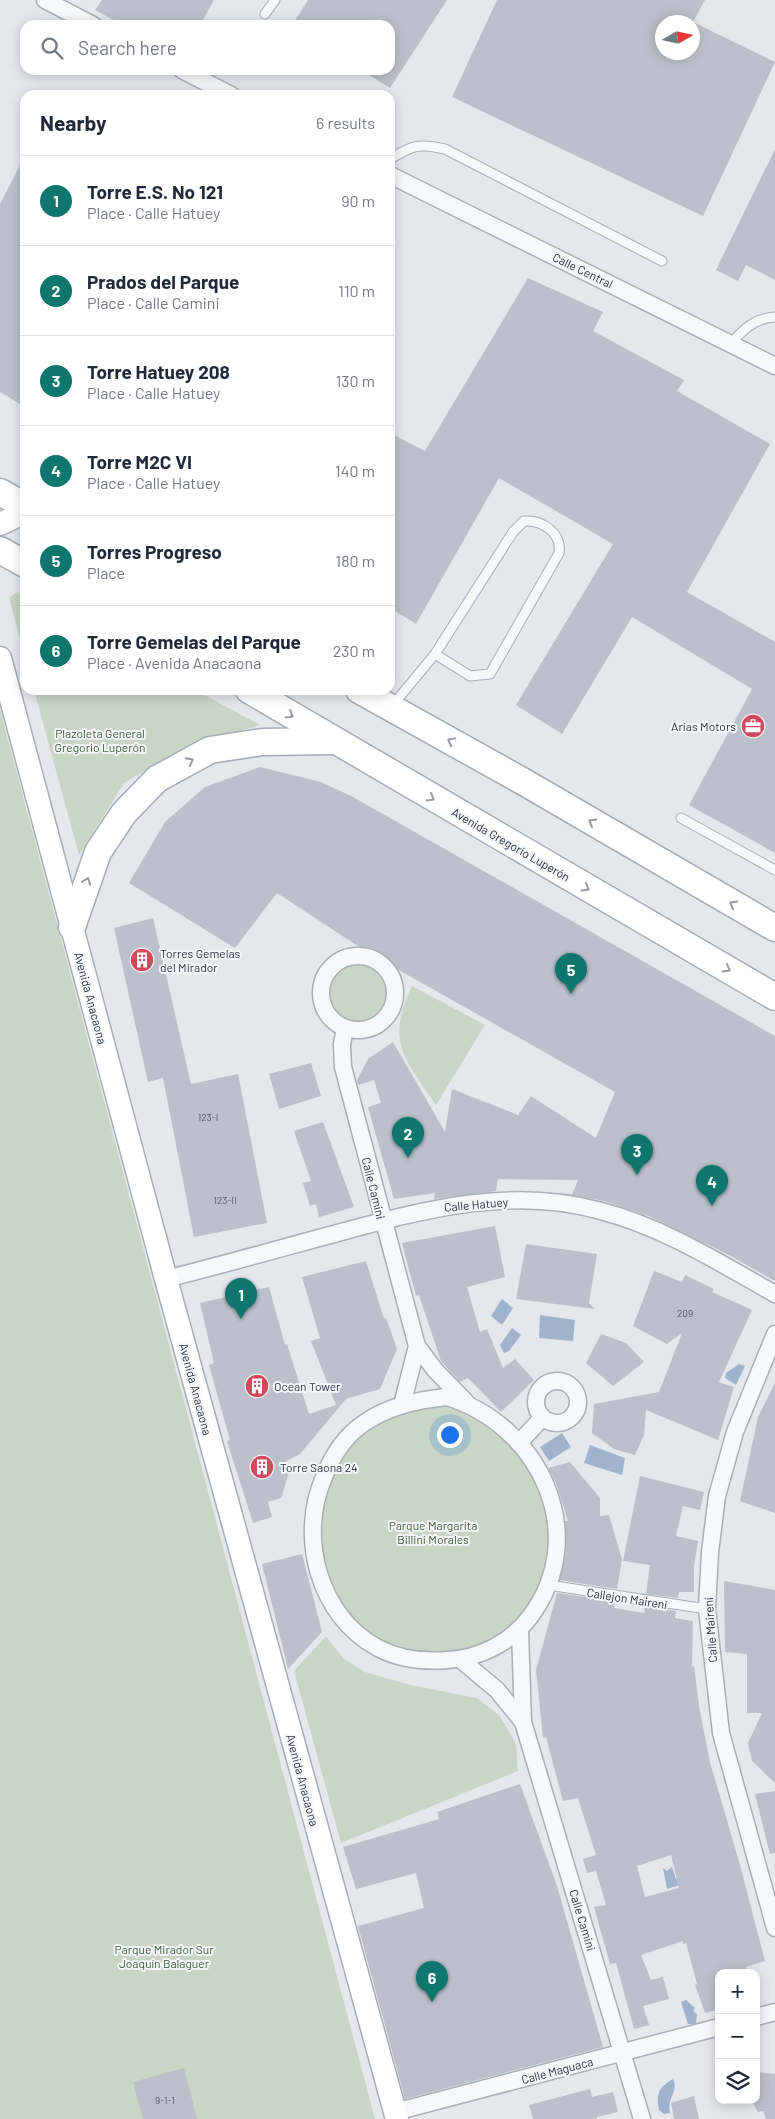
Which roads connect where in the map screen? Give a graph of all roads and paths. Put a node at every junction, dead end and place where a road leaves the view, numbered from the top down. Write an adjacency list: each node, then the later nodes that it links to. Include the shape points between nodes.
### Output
1 (45, 0): 4 (street)
2 (275, 0): 3 (lane)
3 (266, 14)
4 (83, 20)
5 (192, 75): 6 (street)
6 (221, 90)
7 (395, 156): 9 (lane, via 423,144 446,149)
8 (395, 177): 11 (street, Calle Central)
9 (662, 261)
10 (775, 317): 11 (lane, via 764,318 744,328)
11 (731, 342): 12 (street, Calle Central)
12 (775, 366)
13 (0, 492): 14 (main road)
14 (20, 503)
15 (20, 514): 16 (main road)
16 (0, 524)
17 (0, 550): 18 (main road)
18 (20, 561)
19 (435, 654): 19 (lane, via 513,532 524,521 536,520 557,535 559,553 490,674 470,676); 23 (lane)
20 (0, 658): 28 (main road, Avenida Anacaona)
21 (257, 695): 24 (main road, Avenida Gregorio Luperón, one-way to 24)
22 (368, 695): 23 (main road)
23 (391, 708): 27 (main road, one-way to 23)
24 (333, 741): 28 (main road, one-way to 24, via 98,852 124,813 157,779 210,750 262,742); 29 (main road, Avenida Gregorio Luperón, one-way to 29)
25 (681, 818): 26 (lane)
26 (775, 870)
27 (772, 921)
28 (72, 927): 32 (main road, Avenida Anacaona)
29 (775, 997)
30 (345, 1028): 30 (street, via 369,1028 388,1014 395,991 392,979 377,961 353,956 331,967 324,977 322,1001 327,1013); 31 (street, Calle Camini, via 343,1066)
31 (383, 1221): 32 (street, Calle Hatuey); 33 (street, Calle Hatuey, via 447,1206 497,1200 587,1207 635,1222 694,1248); 35 (street, Calle Camini)
32 (166, 1279): 50 (main road, Avenida Anacaona)
33 (775, 1294)
34 (775, 1334): 41 (street, Calle Mairení, via 735,1432 717,1496)
35 (417, 1346): 36 (street, Calle Camini); 37 (street, Calle Camini)
36 (402, 1404): 37 (street, via 447,1397); 43 (street, via 363,1424 330,1460 313,1510 311,1535 315,1561 340,1615 377,1647 402,1657 429,1661)
37 (468, 1404): 39 (street, via 493,1418)
38 (542, 1418): 39 (street)
39 (519, 1443): 40 (street, via 538,1466 550,1492 556,1523 555,1552)
40 (548, 1585): 41 (lane, Callejon Mairení); 42 (street)
41 (707, 1609): 45 (street, Calle Mairení, via 721,1732)
42 (520, 1630): 43 (street, via 484,1652); 44 (street, Calle Camini)
43 (460, 1659): 44 (street, Calle Camini, via 497,1690)
44 (522, 1722): 49 (street, Calle Camini)
45 (775, 1928)
46 (775, 2012): 47 (street)
47 (760, 2016)
48 (715, 2028): 49 (street, Calle Maguaca)
49 (623, 2052): 50 (street, Calle Maguaca); 51 (street, Calle Camini)
50 (396, 2115)
51 (642, 2119)

